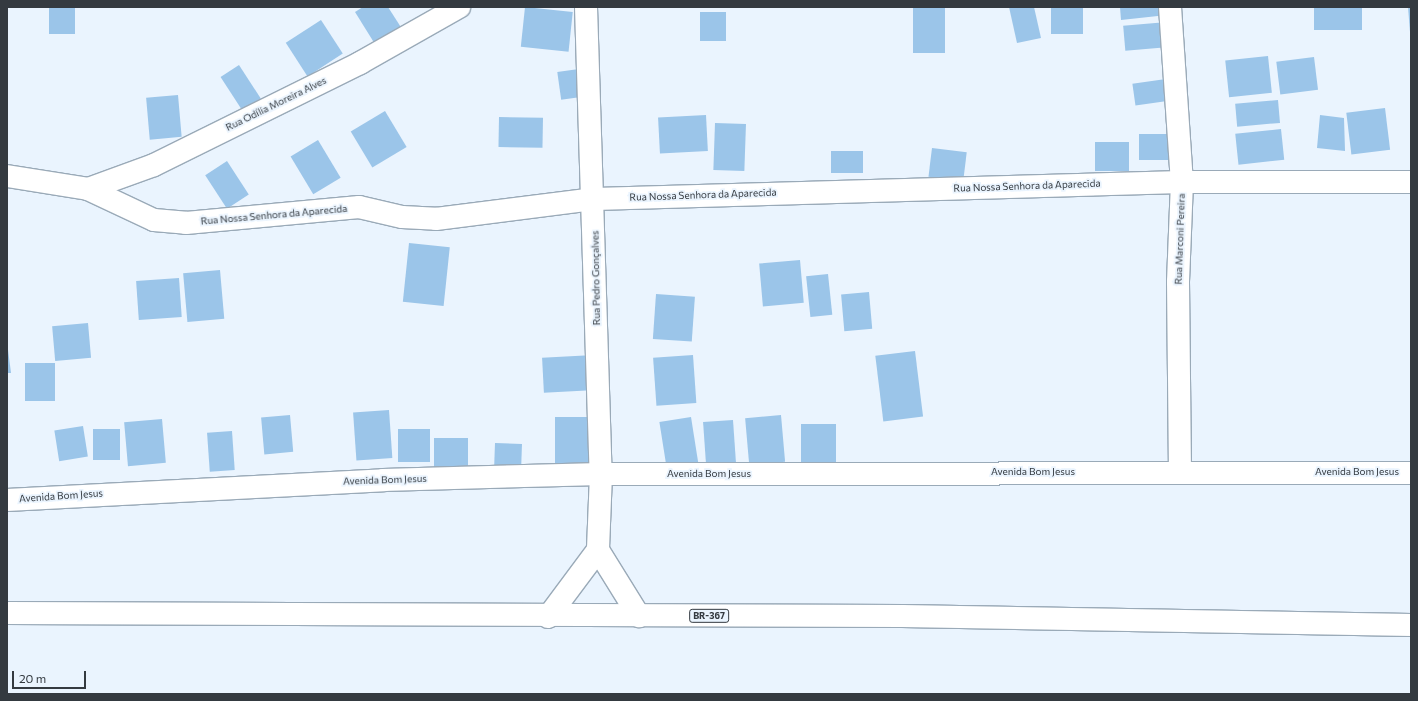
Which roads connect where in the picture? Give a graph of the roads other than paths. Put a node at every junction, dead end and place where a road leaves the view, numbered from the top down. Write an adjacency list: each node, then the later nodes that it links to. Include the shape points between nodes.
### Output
1 (459, 7): 7 (main road, Rua Odília Moreira Alves, via 360,63 154,165)
2 (586, 7): 8 (main road, Rua Pedro Gonçalves)
3 (1170, 7): 5 (main road, Rua Marconi Pereira)
4 (7, 176): 7 (main road, Rua Nossa Senhora da Aparecida)
5 (1182, 182): 6 (main road, Rua Nossa Senhora da Aparecida); 8 (main road, Rua Nossa Senhora da Aparecida); 9 (main road, Rua Marconi Pereira, via 1178,282)
6 (1411, 182)
7 (88, 189): 8 (main road, Rua Nossa Senhora da Aparecida, via 154,220 186,223 359,207 402,217 436,219)
8 (594, 199): 11 (main road, Rua Pedro Gonçalves)
9 (1180, 472): 10 (main road, Avenida Bom Jesus); 11 (main road, Avenida Bom Jesus)
10 (1411, 473)
11 (601, 474): 12 (main road, Avenida Bom Jesus, via 383,480); 13 (main road, Rua Pedro Gonçalves)
12 (7, 500)
13 (598, 550): 15 (main road); 16 (main road)
14 (7, 612): 16 (main road, BR-367)
15 (639, 616): 16 (main road, BR-367); 17 (main road, BR-367, via 902,616)
16 (548, 617)
17 (1411, 625)

